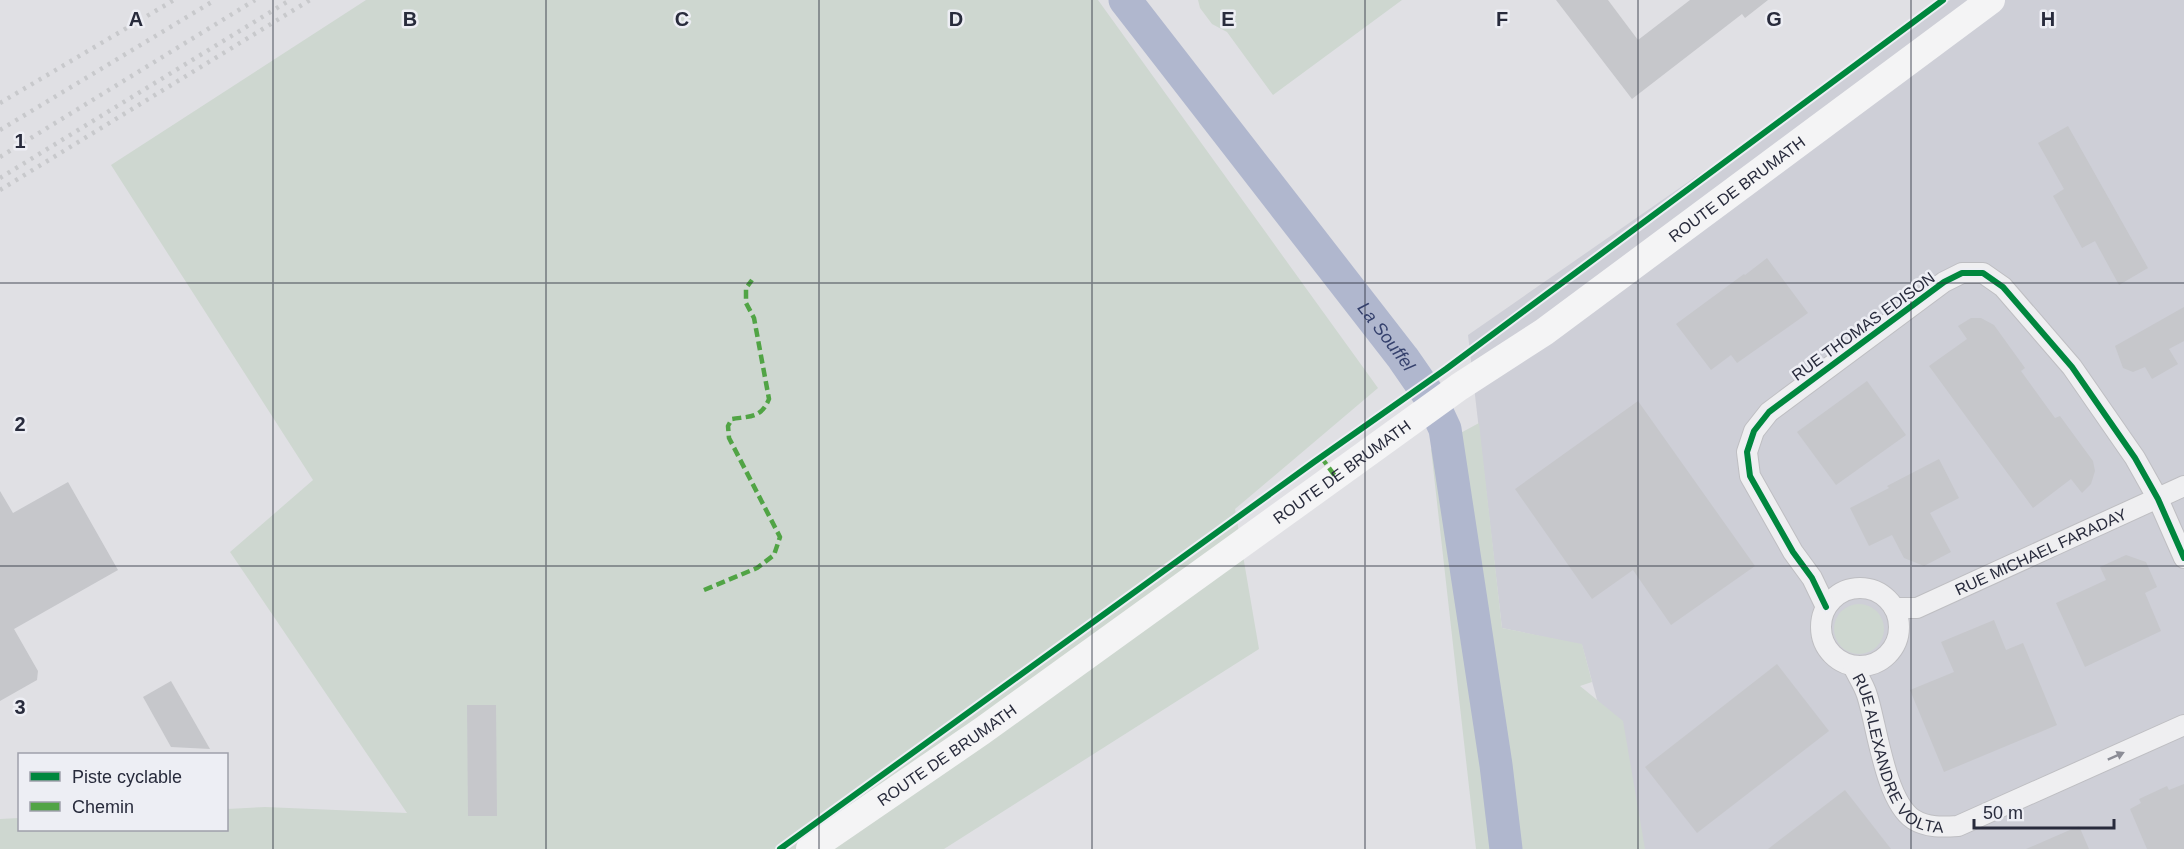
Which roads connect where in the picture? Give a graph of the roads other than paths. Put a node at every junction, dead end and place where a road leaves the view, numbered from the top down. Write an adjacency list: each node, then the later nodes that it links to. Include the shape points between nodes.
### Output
1 (1991, 0): 3 (main road, ROUTE DE BRUMATH)
2 (2012, 0): 3 (main road, ROUTE DE BRUMATH)
3 (1872, 89): 15 (main road, ROUTE DE BRUMATH, via 1544,332 1459,387 982,731)
4 (2184, 486): 5 (street, RUE MICHAEL FARADAY)
5 (2158, 499): 6 (street); 7 (street, RUE THOMAS EDISON, via 2135,458 2072,367 2003,287 1983,273 1962,273 1944,282 1769,412 1754,431 1747,452 1750,476); 10 (street, RUE MICHAEL FARADAY)
6 (2184, 558)
7 (1812, 578): 8 (street); 9 (street, RUE THOMAS EDISON)
8 (1846, 590): 9 (street); 10 (street, via 1868,588 1879,593 1889,600)
9 (1826, 607): 12 (street, via 1821,622 1825,645 1841,662)
10 (1897, 617): 11 (street, via 1898,638)
11 (1878, 662): 12 (street); 13 (street)
12 (1852, 666): 13 (street, RUE ALEXANDRE VOLTA)
13 (1867, 694): 14 (street, RUE ALEXANDRE VOLTA, one-way to 14, via 1880,752 1900,804 1913,819 1932,827 1958,826)
14 (2184, 725)
15 (810, 849)

